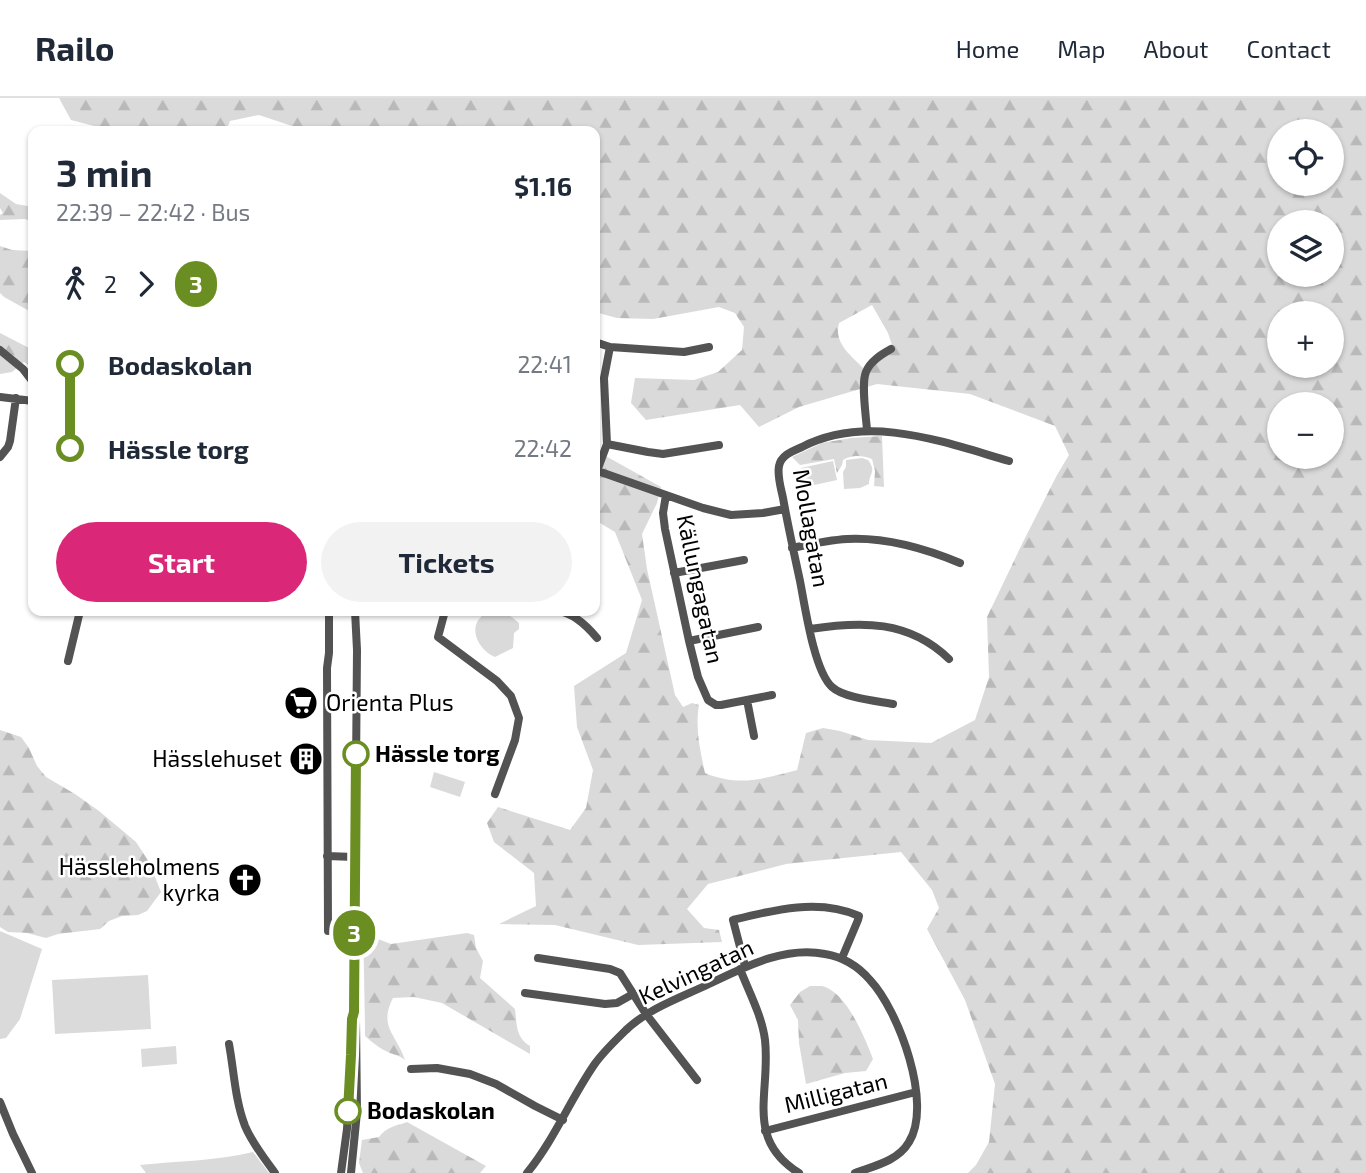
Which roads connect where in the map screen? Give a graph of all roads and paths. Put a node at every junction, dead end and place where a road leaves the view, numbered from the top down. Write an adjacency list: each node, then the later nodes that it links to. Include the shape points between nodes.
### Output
1 (600, 343): 2 (street)
2 (610, 346): 3 (street, via 684,352); 11 (street, via 604,378)
3 (709, 347)
4 (891, 349): 12 (street, via 866,370)
5 (0, 350): 6 (street)
6 (28, 376)
7 (0, 397): 8 (street)
8 (16, 398): 9 (street); 15 (street, via 10,441)
9 (28, 400)
10 (600, 420): 11 (street)
11 (605, 420): 13 (street)
12 (867, 430): 17 (street, Mollagatan, via 936,440); 20 (street, Mollagatan, via 826,436 786,455 778,470)
13 (607, 444): 14 (street, via 663,454); 16 (street)
14 (719, 445)
15 (0, 457)
16 (600, 461)
17 (1009, 461)
18 (600, 471): 19 (street)
19 (666, 495): 20 (street, via 731,515); 24 (street, Källungagatan, via 664,520)
20 (785, 509): 21 (street, Mollagatan)
21 (792, 548): 23 (street, via 874,539); 31 (street, Mollagatan)
22 (744, 560): 24 (street)
23 (960, 563)
24 (674, 573): 33 (street, Källungagatan)
25 (79, 616): 35 (street)
26 (329, 616): 41 (street)
27 (355, 616): 42 (street)
28 (444, 616): 40 (street, via 439,637 497,681 511,696 519,718)
29 (571, 616): 32 (street)
30 (758, 627): 33 (street)
31 (810, 629): 34 (street, via 885,625 910,633); 38 (street, Mollagatan, via 821,672 831,686 846,694)
32 (597, 638)
33 (689, 642): 37 (street, Källungagatan, via 708,700 716,705)
34 (949, 659)
35 (68, 661)
36 (772, 695): 37 (street)
37 (747, 700): 39 (street)
38 (893, 704)
39 (754, 736)
40 (495, 794)
41 (327, 856): 42 (street); 43 (street)
42 (354, 857): 49 (street)
43 (328, 931)
44 (538, 958): 48 (street, via 610,969 620,973)
45 (842, 958): 46 (street, Kelvingatan, via 797,953); 46 (street, via 859,916 837,909 796,908 733,920); 54 (street, Kelvingatan, via 863,972 886,1002 906,1048)
46 (743, 967): 50 (street, Kelvingatan); 57 (street, via 765,1039)
47 (525, 993): 48 (street, via 605,1004)
48 (633, 993): 50 (street)
49 (354, 1012): 61 (street); 62 (street, via 356,1112)
50 (646, 1014): 53 (street); 56 (street, Kelvingatan, via 598,1061)
51 (229, 1044): 60 (street, via 240,1110 250,1136)
52 (411, 1069): 56 (street, via 470,1074)
53 (697, 1080)
54 (916, 1092): 57 (street, Milligatan); 64 (street, Kelvingatan, via 917,1120 909,1143 888,1161)
55 (0, 1102): 59 (street)
56 (563, 1120): 58 (street, Kelvingatan)
57 (765, 1131): 63 (street, via 780,1159)
58 (531, 1172)
59 (32, 1173)
60 (275, 1173)
61 (341, 1173)
62 (351, 1173)
63 (799, 1173)
64 (855, 1173)

